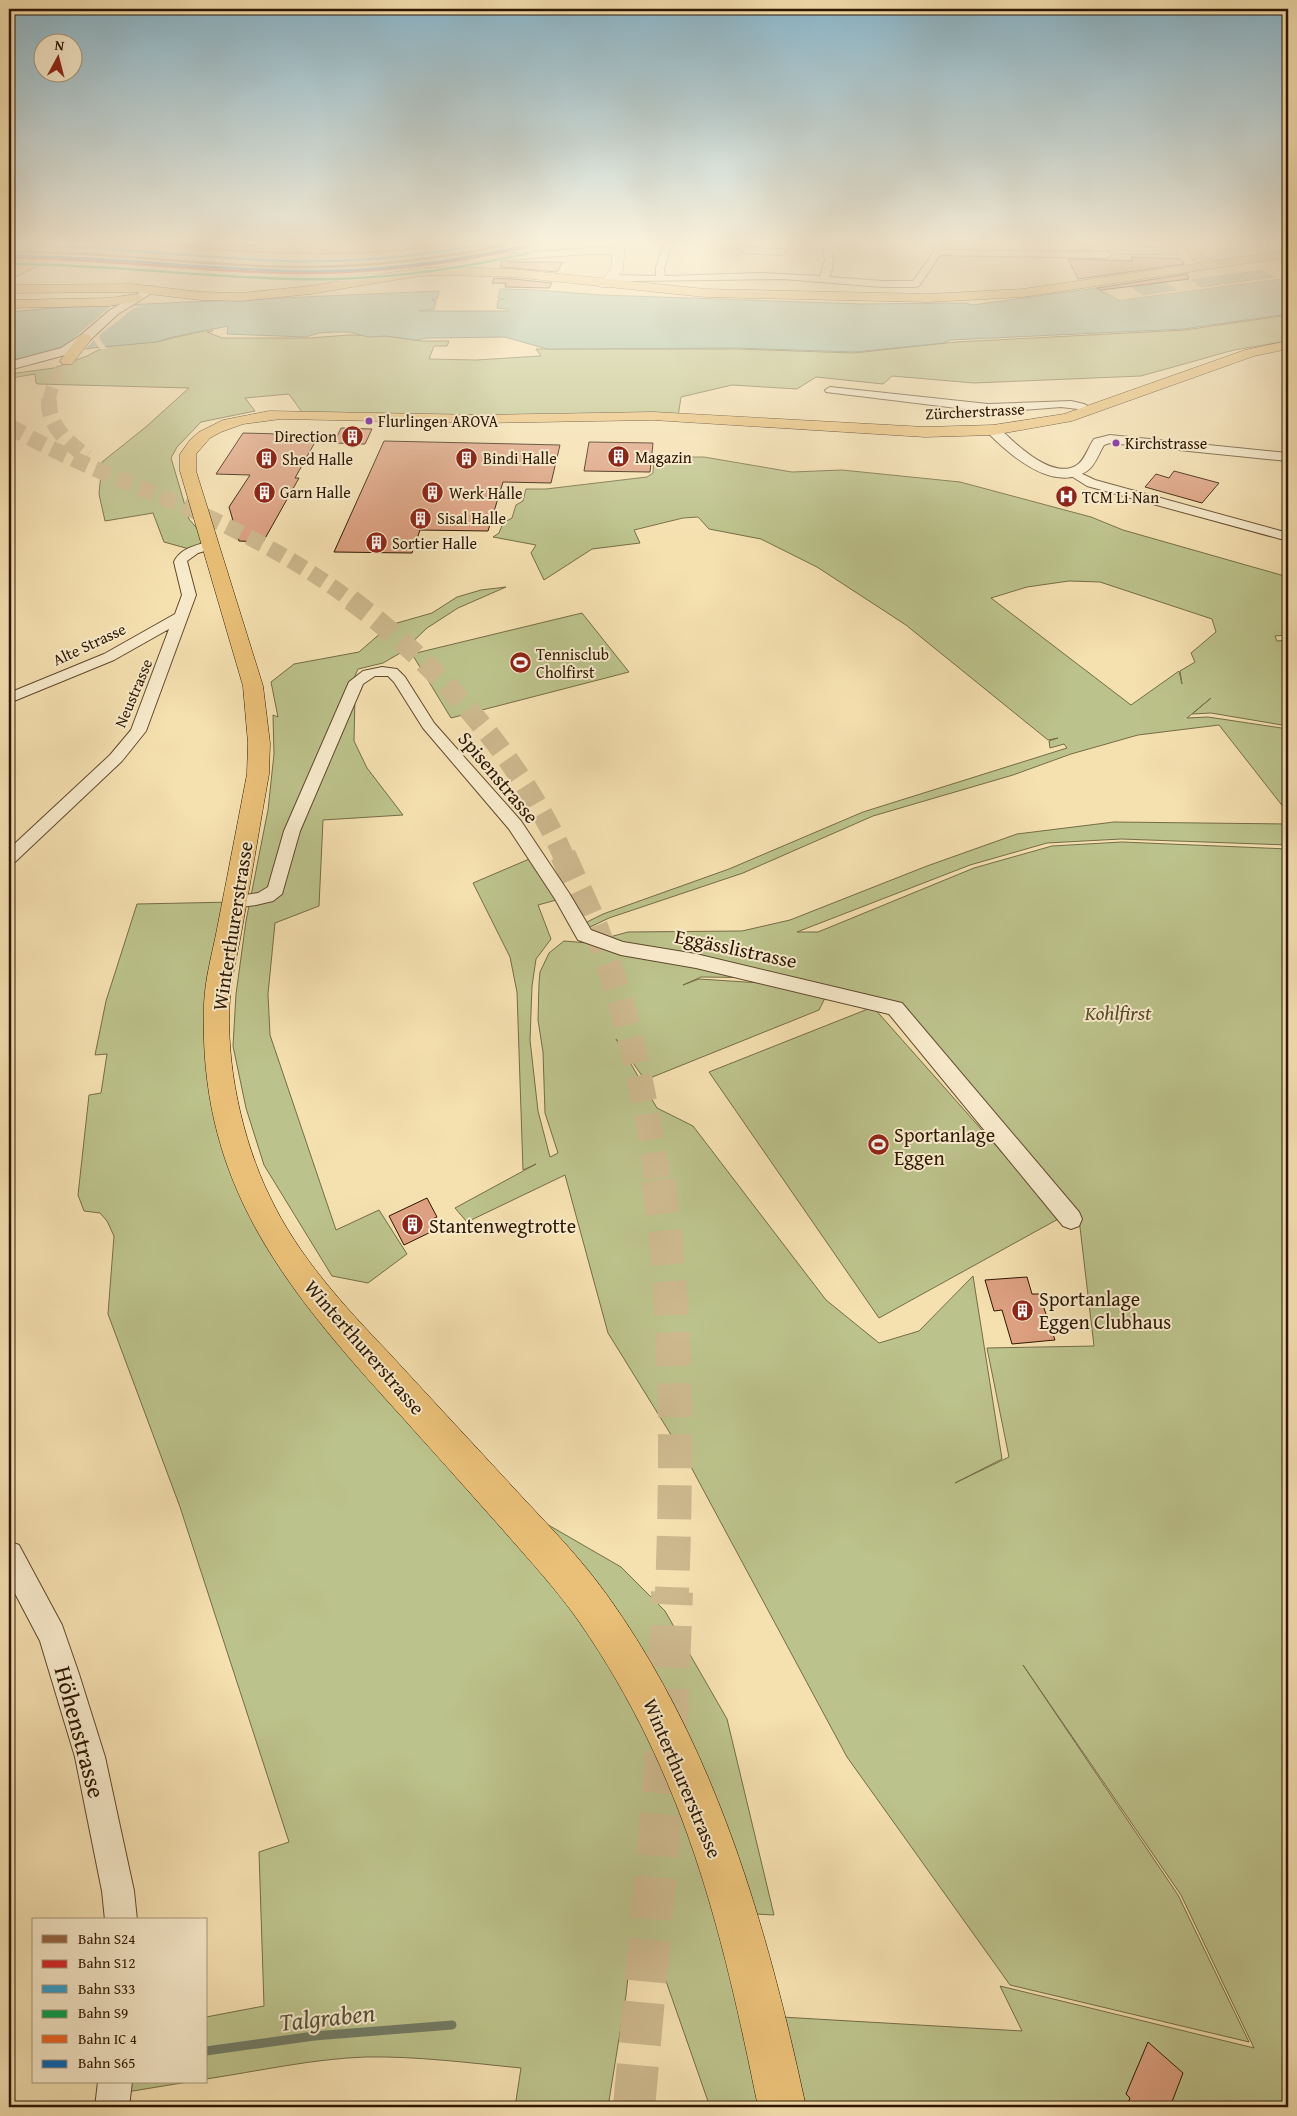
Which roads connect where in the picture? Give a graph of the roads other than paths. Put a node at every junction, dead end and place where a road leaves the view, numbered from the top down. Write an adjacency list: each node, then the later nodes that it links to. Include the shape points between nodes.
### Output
1 (82, 340): 5 (street, via 65,351)
2 (84, 340): 4 (main road)
3 (1288, 345): 7 (main road, Zürcherstrasse, via 1250,353)
4 (68, 360)
5 (9, 366)
6 (830, 390): 7 (street, via 947,404 1012,408 1065,404)
7 (1090, 410): 9 (main road, Zürcherstrasse, via 1058,420)
8 (681, 418): 9 (main road, Zürcherstrasse, via 925,432); 13 (main road, Winterthurerstrasse, via 472,419 296,415 259,416 235,422 200,439 186,459)
9 (993, 430): 11 (street, via 1024,458 1055,471)
10 (1288, 457): 11 (street, via 1110,439 1099,442 1082,468)
11 (1072, 472): 12 (street, via 1091,483)
12 (1288, 537)
13 (211, 545): 14 (street, Neustrasse, via 193,550 181,558 189,595); 17 (main road, Winterthurerstrasse, via 253,686 257,713 258,774)
14 (182, 616): 15 (street, Alte Strasse, via 109,657); 16 (street, Neustrasse, via 138,732 116,758)
15 (9, 698)
16 (9, 858)
17 (234, 902): 18 (street, Spisenstrasse, via 261,899 276,890 292,832 356,682 367,674 382,671 397,675 428,726 515,825 564,896); 24 (main road, Winterthurerstrasse, via 217,997 219,1064 224,1105 238,1155 257,1203 278,1240 331,1314 581,1591 657,1708 707,1826 736,1913 764,2016)
18 (577, 921): 19 (street, Eggässlistrasse, via 584,935 621,948 696,961 895,1008)
19 (1071, 1219)
20 (9, 1555): 21 (street, Höhenstrasse, via 52,1635 65,1674 90,1758 118,1891)
21 (120, 1918)
22 (115, 2084): 23 (street)
23 (112, 2107)
24 (782, 2107)

